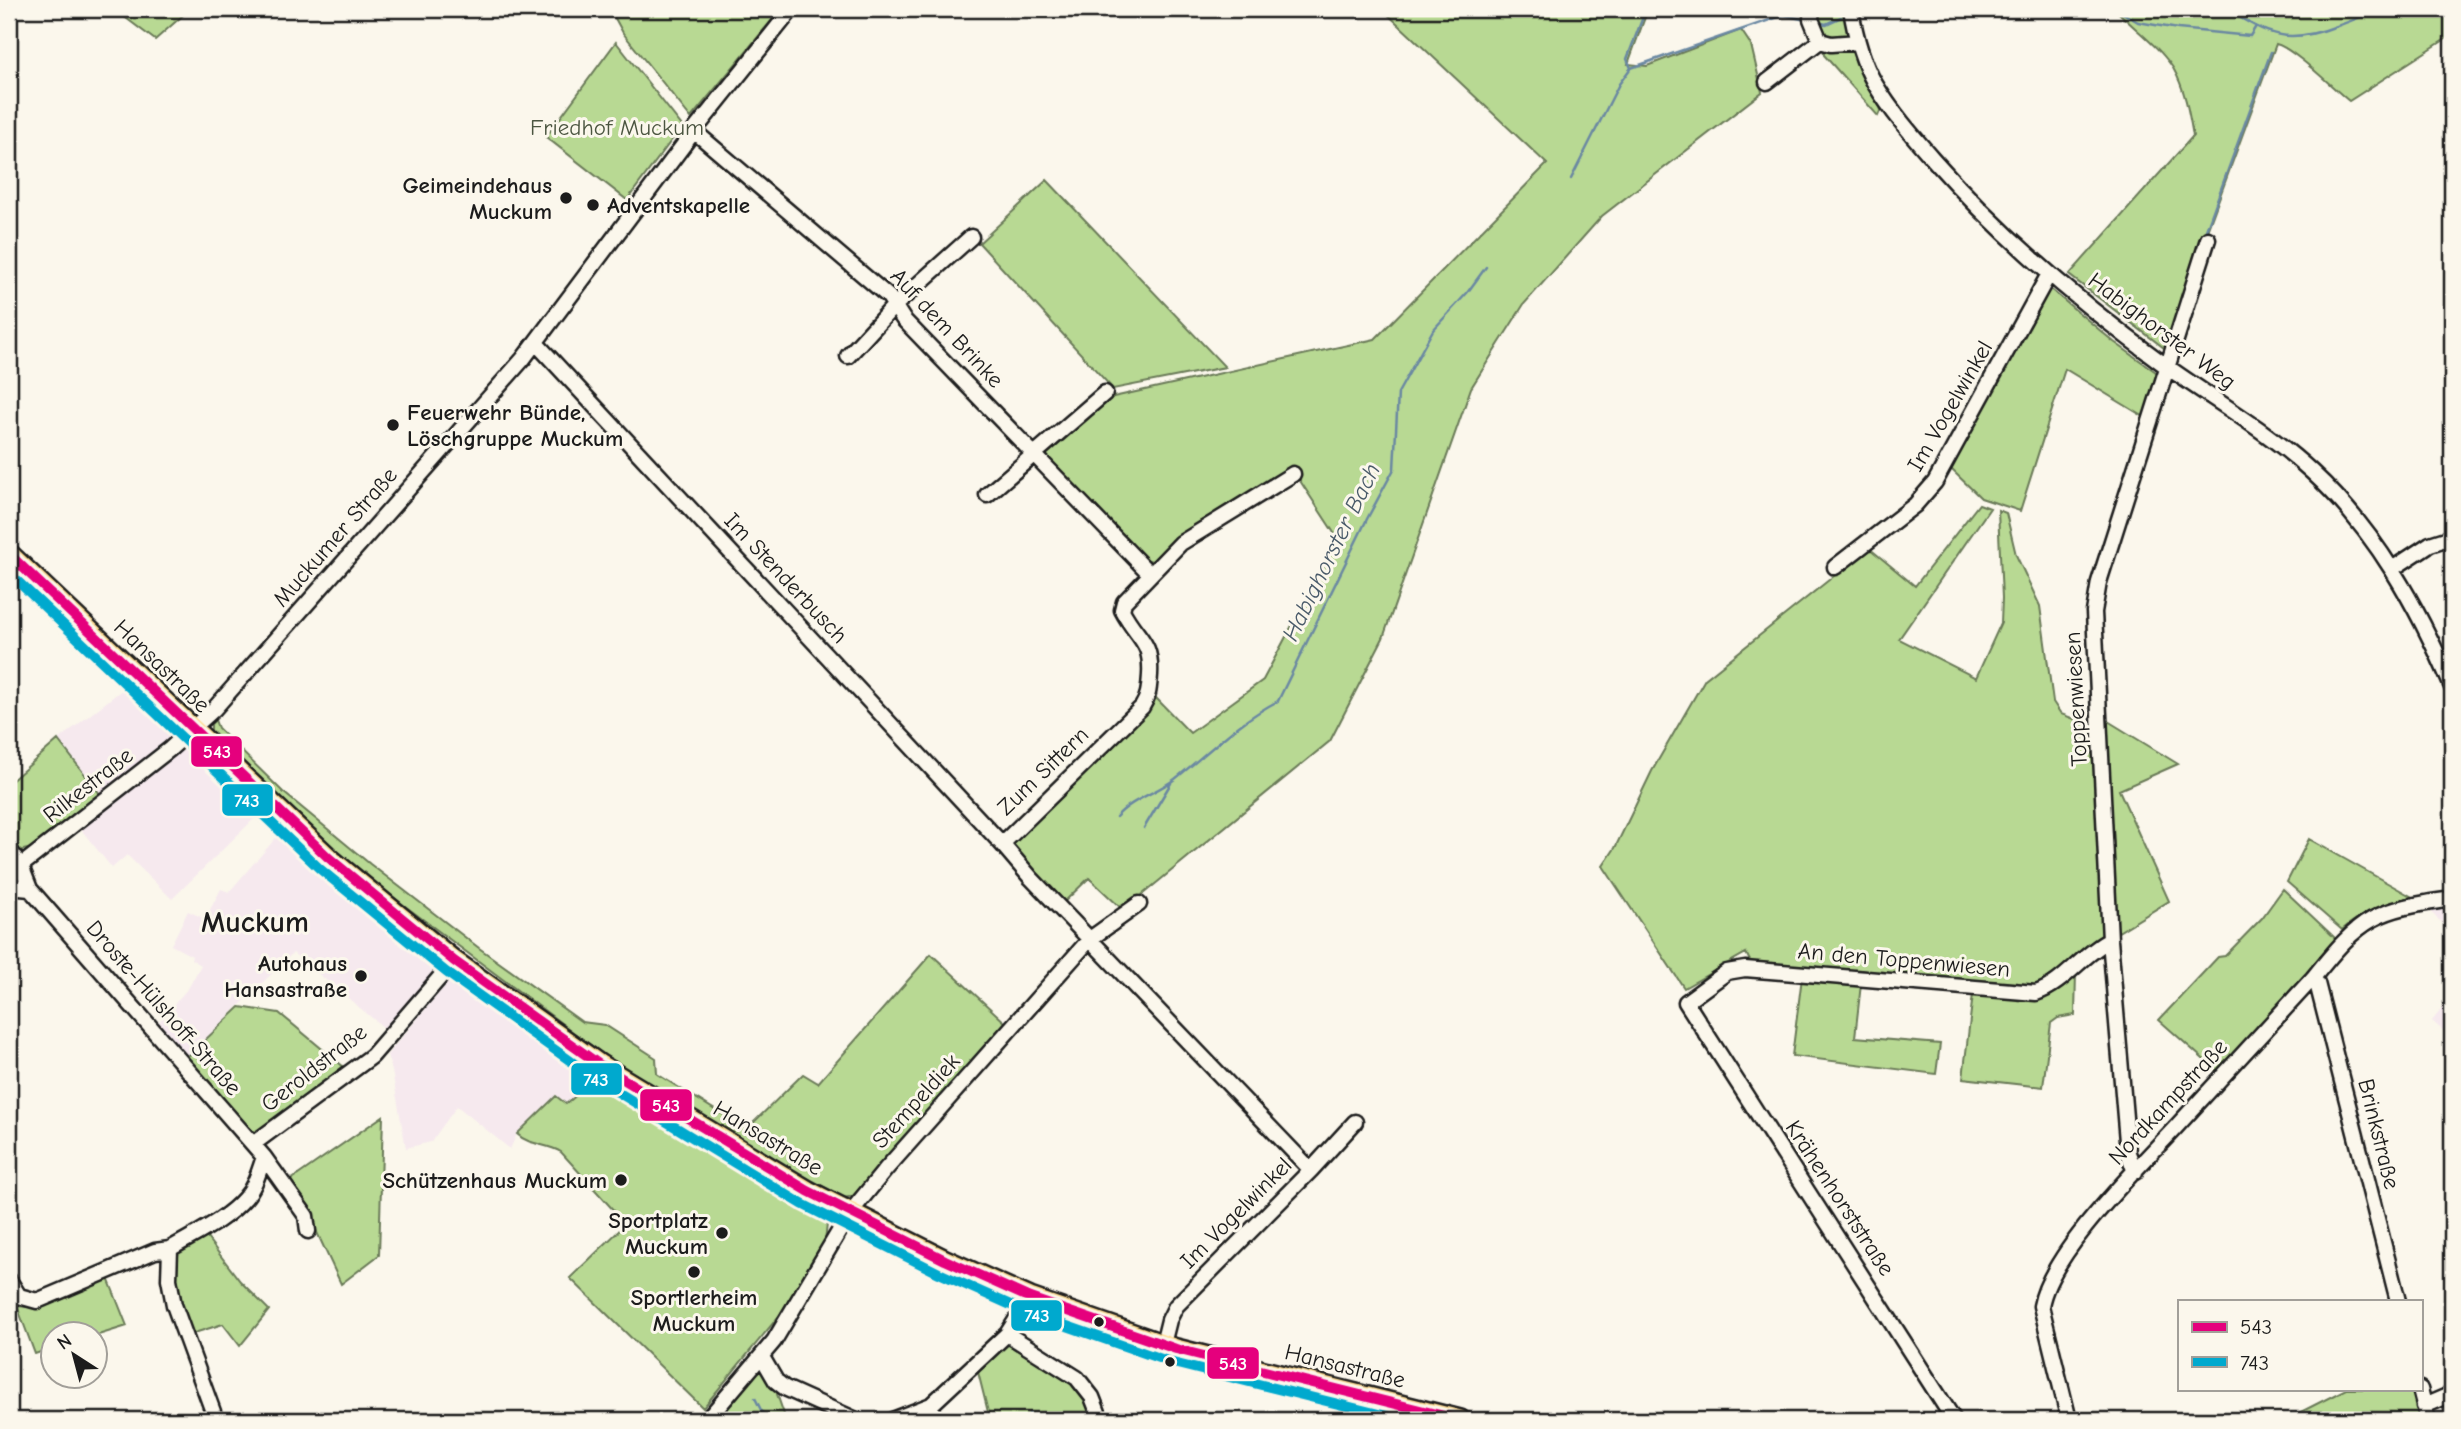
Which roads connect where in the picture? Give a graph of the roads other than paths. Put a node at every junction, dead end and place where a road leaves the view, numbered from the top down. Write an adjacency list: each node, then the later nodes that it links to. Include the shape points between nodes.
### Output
1 (792, 9): 7 (street, Muckumer Straße)
2 (1812, 9): 4 (street)
3 (1851, 9): 5 (street, Habighorster Weg)
4 (1820, 41): 5 (street); 6 (street)
5 (1858, 42): 10 (street, Habighorster Weg, via 1886,102 1915,138)
6 (1767, 82)
7 (694, 131): 11 (street, Auf dem Brinke, via 872,281); 12 (street, Muckumer Straße)
8 (971, 237): 11 (street)
9 (2208, 239): 14 (street, Toppenwiesen)
10 (2049, 274): 14 (street, Habighorster Weg); 21 (street, Im Vogelwinkel, via 1941,474 1914,505)
11 (894, 306): 13 (street); 16 (street, Auf dem Brinke)
12 (536, 343): 25 (street, Muckumer Straße); 26 (street, Im Stenderbusch)
13 (848, 356)
14 (2168, 367): 22 (street, Habighorster Weg, via 2277,442 2311,472 2347,508); 34 (street, Toppenwiesen, via 2095,598)
15 (1105, 393): 16 (street)
16 (1034, 453): 18 (street); 23 (street, Auf dem Brinke)
17 (1293, 474): 23 (street, Zum Sittern, via 1181,543)
18 (987, 495)
19 (2452, 537): 22 (street, via 2430,544)
20 (9, 554): 25 (main road, Hansastraße)
21 (1835, 567)
22 (2392, 569): 24 (street, Habighorster Weg, via 2428,630)
23 (1150, 574): 26 (street, Zum Sittern, via 1122,610 1151,656 1149,696)
24 (2452, 687)
25 (192, 729): 28 (street, Rilkestraße); 35 (main road, Hansastraße, via 329,858)
26 (1002, 844): 33 (street, Zum Sittern)
27 (9, 849): 28 (street, Droste-Hülshoff-Straße)
28 (15, 871): 30 (street, Droste-Hülshoff-Straße)
29 (9, 887): 30 (street)
30 (30, 888): 39 (street, Droste-Hülshoff-Straße)
31 (2452, 899): 36 (street, Nordkampstraße, via 2399,908 2369,919 2344,940)
32 (1139, 904): 33 (street, Stempeldiek)
33 (1090, 939): 41 (street, Zum Sittern); 43 (street, Stempeldiek)
34 (2110, 940): 37 (street, An den Toppenwiesen, via 2036,993 1745,969 1727,972); 42 (street, Toppenwiesen, via 2128,1153)
35 (454, 961): 39 (street, Geroldstraße, via 372,1056); 43 (main road, Hansastraße, via 600,1065)
36 (2313, 978): 42 (street, Nordkampstraße); 48 (street, Brinkstraße)
37 (1686, 1002): 63 (street, Krähenhorststraße)
38 (1355, 1122): 41 (street, Im Vogelwinkel)
39 (253, 1144): 40 (street, Droste-Hülshoff-Straße)
40 (264, 1157): 44 (street, Droste-Hülshoff-Straße, via 306,1216); 45 (street, via 246,1197 229,1213)
41 (1311, 1170): 50 (street, Im Vogelwinkel, via 1176,1307)
42 (2135, 1172): 64 (street, Nordkampstraße, via 2068,1251 2043,1294 2043,1321)
43 (850, 1213): 47 (main road, Hansastraße); 51 (street, Stempeldiek)
44 (308, 1231)
45 (170, 1249): 46 (street, via 155,1251 37,1301 19,1296); 56 (street, via 174,1305)
46 (9, 1280)
47 (1030, 1298): 49 (street); 50 (main road, Hansastraße)
48 (2398, 1300)
49 (1007, 1334): 54 (street); 61 (street, via 1077,1378 1092,1397)
50 (1163, 1344): 62 (main road, Hansastraße)
51 (762, 1357): 57 (street, Stempeldiek); 58 (street, via 785,1388)
52 (2420, 1390): 55 (street)
53 (2452, 1394): 55 (street)
54 (931, 1405): 59 (street); 60 (street)
55 (2426, 1413)
56 (216, 1420)
57 (706, 1420)
58 (856, 1420)
59 (892, 1420)
60 (935, 1420)
61 (1101, 1420)
62 (1460, 1420)
63 (1954, 1420)
64 (2068, 1420)

